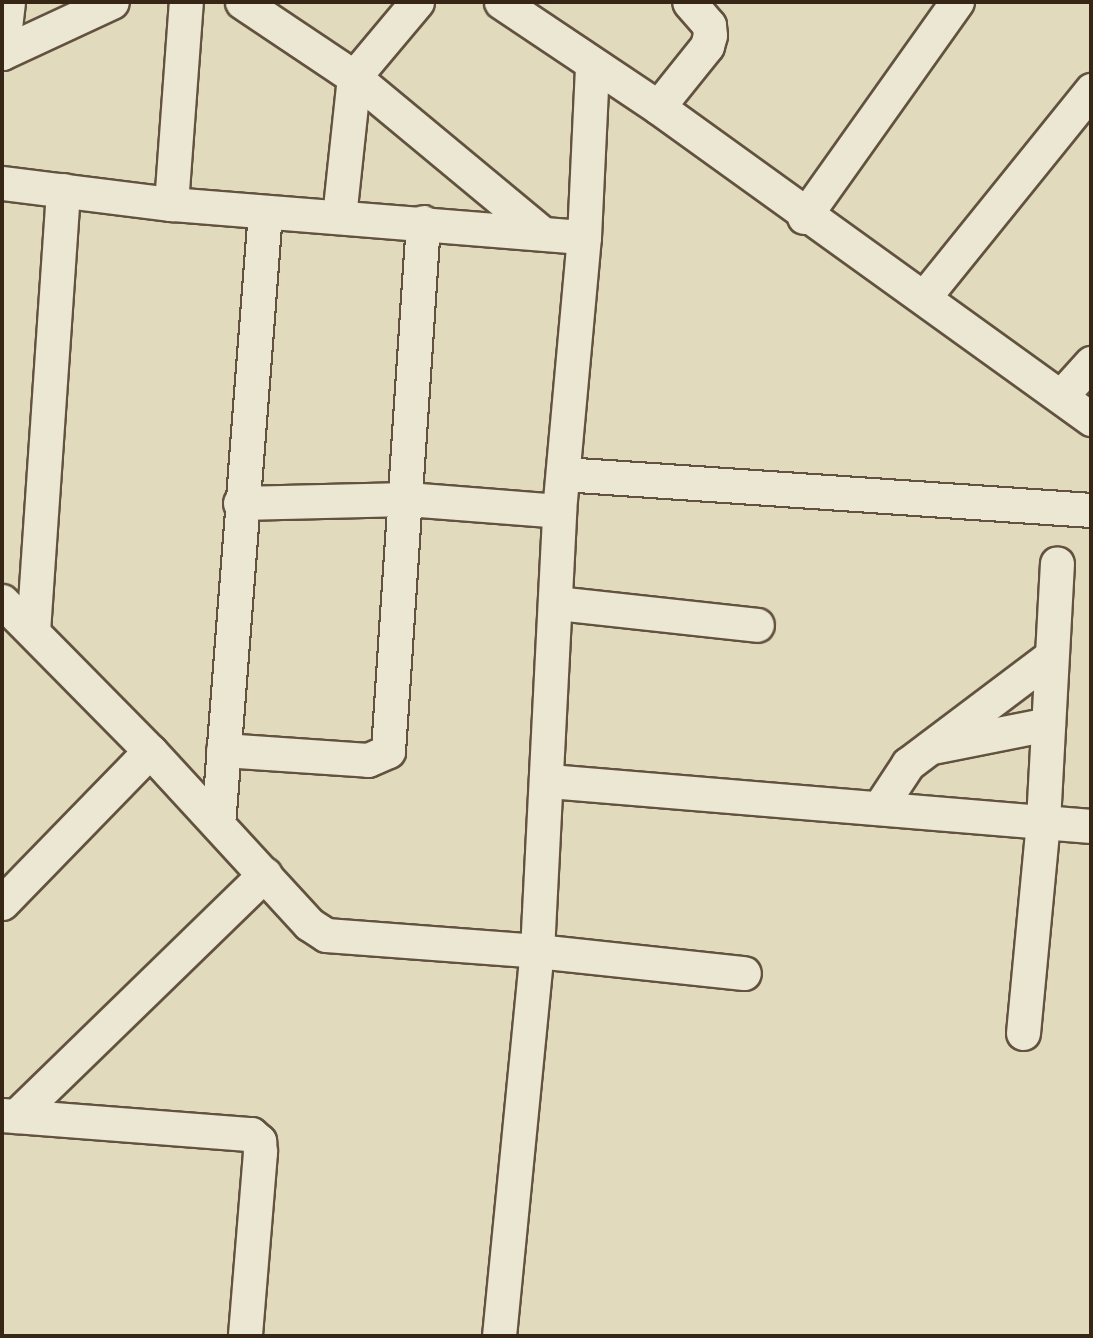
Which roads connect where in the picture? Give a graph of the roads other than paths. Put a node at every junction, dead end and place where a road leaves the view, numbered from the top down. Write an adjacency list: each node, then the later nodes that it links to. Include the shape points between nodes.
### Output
1 (8, 2): 9 (street)
2 (112, 2): 9 (street)
3 (186, 2): 16 (street)
4 (242, 2): 11 (street)
5 (417, 2): 11 (street)
6 (501, 2): 10 (street)
7 (689, 2): 13 (street, via 709,25 707,46)
8 (957, 2): 18 (street)
9 (2, 53)
10 (592, 65): 13 (street); 22 (street)
11 (354, 77): 19 (street); 21 (street)
12 (1091, 90): 23 (street)
13 (658, 107): 18 (street)
14 (2, 183): 15 (street)
15 (63, 190): 16 (street); 36 (street)
16 (170, 204): 17 (street)
17 (265, 212): 19 (street); 29 (street)
18 (804, 216): 23 (street)
19 (339, 217): 20 (street)
20 (423, 222): 21 (street); 28 (street)
21 (538, 230): 22 (street)
22 (584, 237): 27 (street)
23 (925, 296): 25 (street)
24 (1091, 363): 25 (street)
25 (1061, 396): 26 (street)
26 (1091, 419)
27 (563, 474): 30 (street); 31 (street)
28 (407, 499): 29 (street); 31 (street); 40 (street, via 388,751 368,760)
29 (240, 503): 40 (street)
30 (1091, 510)
31 (559, 511): 34 (street)
32 (1057, 563): 37 (street)
33 (2, 601): 36 (street)
34 (556, 603): 35 (street); 42 (street)
35 (757, 625)
36 (33, 631): 41 (street)
37 (1050, 657): 38 (street); 39 (street)
38 (1048, 724): 39 (street); 44 (street)
39 (928, 748): 43 (street, via 908,764)
40 (223, 750): 45 (street)
41 (150, 751): 45 (street); 48 (street)
42 (549, 781): 43 (street); 49 (street)
43 (879, 808): 44 (street)
44 (1043, 821): 46 (street); 51 (street)
45 (218, 824): 47 (street)
46 (1091, 826)
47 (265, 874): 49 (street, via 309,924 326,935); 52 (street)
48 (2, 903)
49 (537, 951): 50 (street); 54 (street)
50 (744, 973)
51 (1023, 1033)
52 (9, 1115): 53 (street, via 240,1132 259,1141)
53 (245, 1336)
54 (499, 1336)

